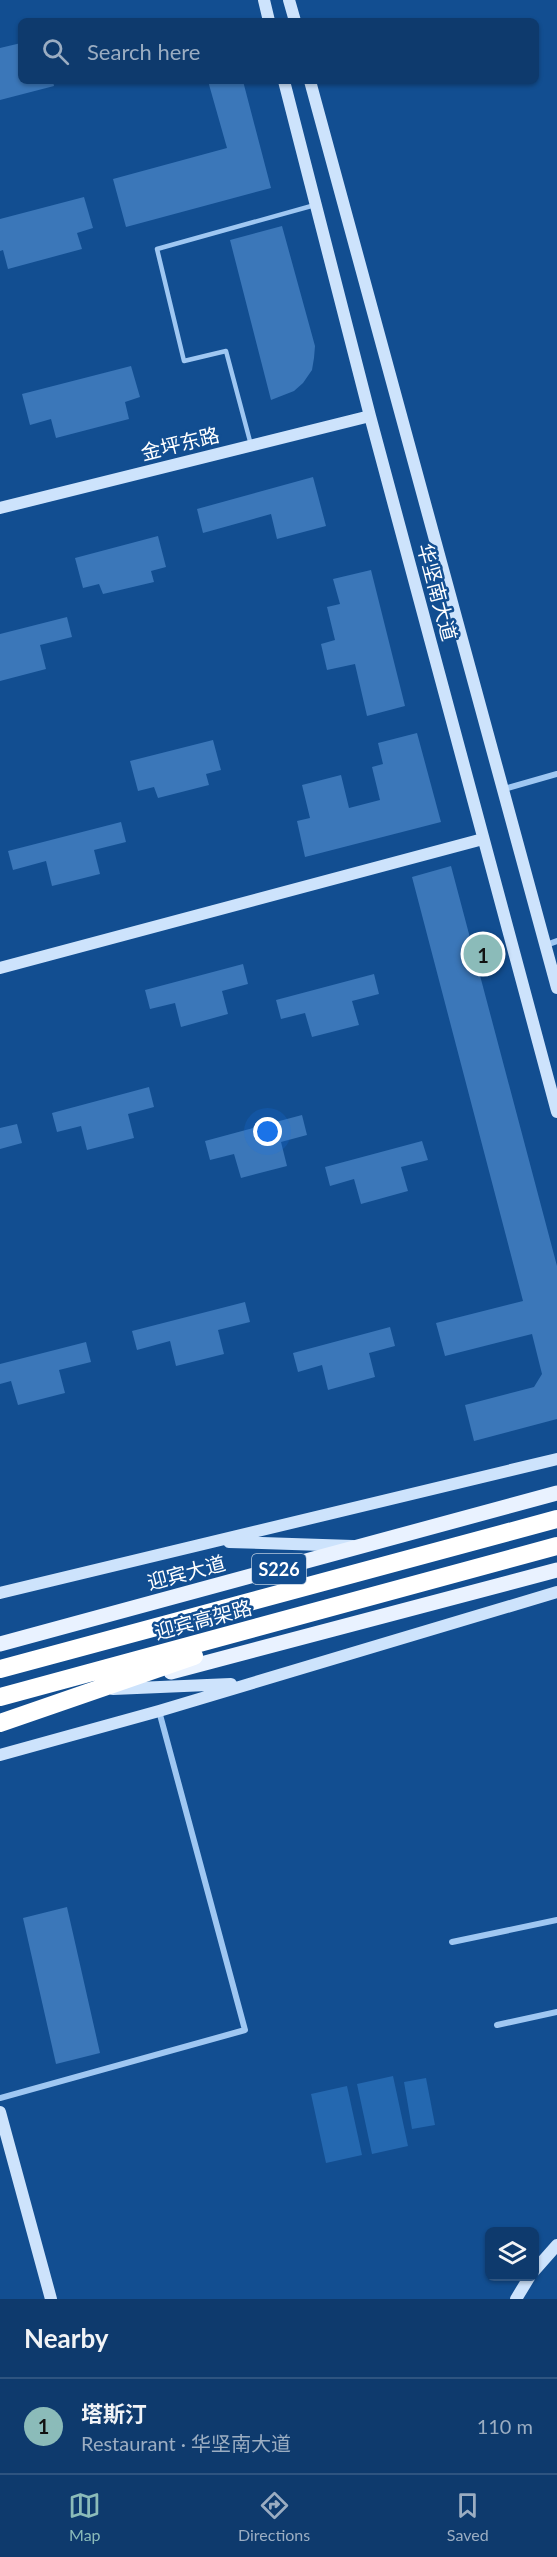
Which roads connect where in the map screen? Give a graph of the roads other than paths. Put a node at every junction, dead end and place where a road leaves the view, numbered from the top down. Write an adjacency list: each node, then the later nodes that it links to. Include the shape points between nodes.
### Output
1 (264, 0): 3 (street)
2 (289, 0): 4 (street)
3 (268, 18)
4 (294, 18)
5 (285, 84): 7 (street, 华坚南大道)
6 (311, 84): 12 (street, 华坚南大道)
7 (315, 205): 8 (street, 华坚南大道); 9 (lane, via 157,249 184,361 226,351)
8 (370, 416): 9 (street, 金坪东路); 13 (street, 华坚南大道)
9 (251, 445): 10 (street, 金坪东路)
10 (0, 508)
11 (557, 774): 12 (street)
12 (504, 789): 14 (street, 华坚南大道)
13 (483, 839): 15 (street); 17 (street, 华坚南大道)
14 (551, 943): 16 (street, 华坚南大道)
15 (0, 968)
16 (557, 988)
17 (557, 1112)
18 (557, 1459): 21 (street)
19 (557, 1493): 22 (main road, 迎宾大道 / S226)
20 (557, 1519): 29 (highway, 迎宾高架路)
21 (212, 1541): 22 (street); 25 (street)
22 (366, 1546): 28 (main road, 迎宾大道 / S226)
23 (557, 1546): 27 (highway, 迎宾高架路)
24 (557, 1570): 31 (main road)
25 (0, 1593)
26 (557, 1593): 30 (street)
27 (360, 1600): 32 (highway, 迎宾高架路); 35 (highway)
28 (0, 1644)
29 (0, 1669)
30 (248, 1683): 31 (street); 33 (street)
31 (106, 1689): 34 (main road)
32 (0, 1697)
33 (159, 1711): 36 (street); 41 (street, via 245,2030)
34 (0, 1718)
35 (0, 1723)
36 (0, 1755)
37 (557, 1920): 38 (street)
38 (452, 1942)
39 (557, 2012): 40 (street)
40 (497, 2025)
41 (0, 2098)
42 (0, 2112): 46 (street)
43 (557, 2245): 44 (street)
44 (539, 2265)
45 (528, 2281): 47 (street)
46 (51, 2299)
47 (516, 2299)

